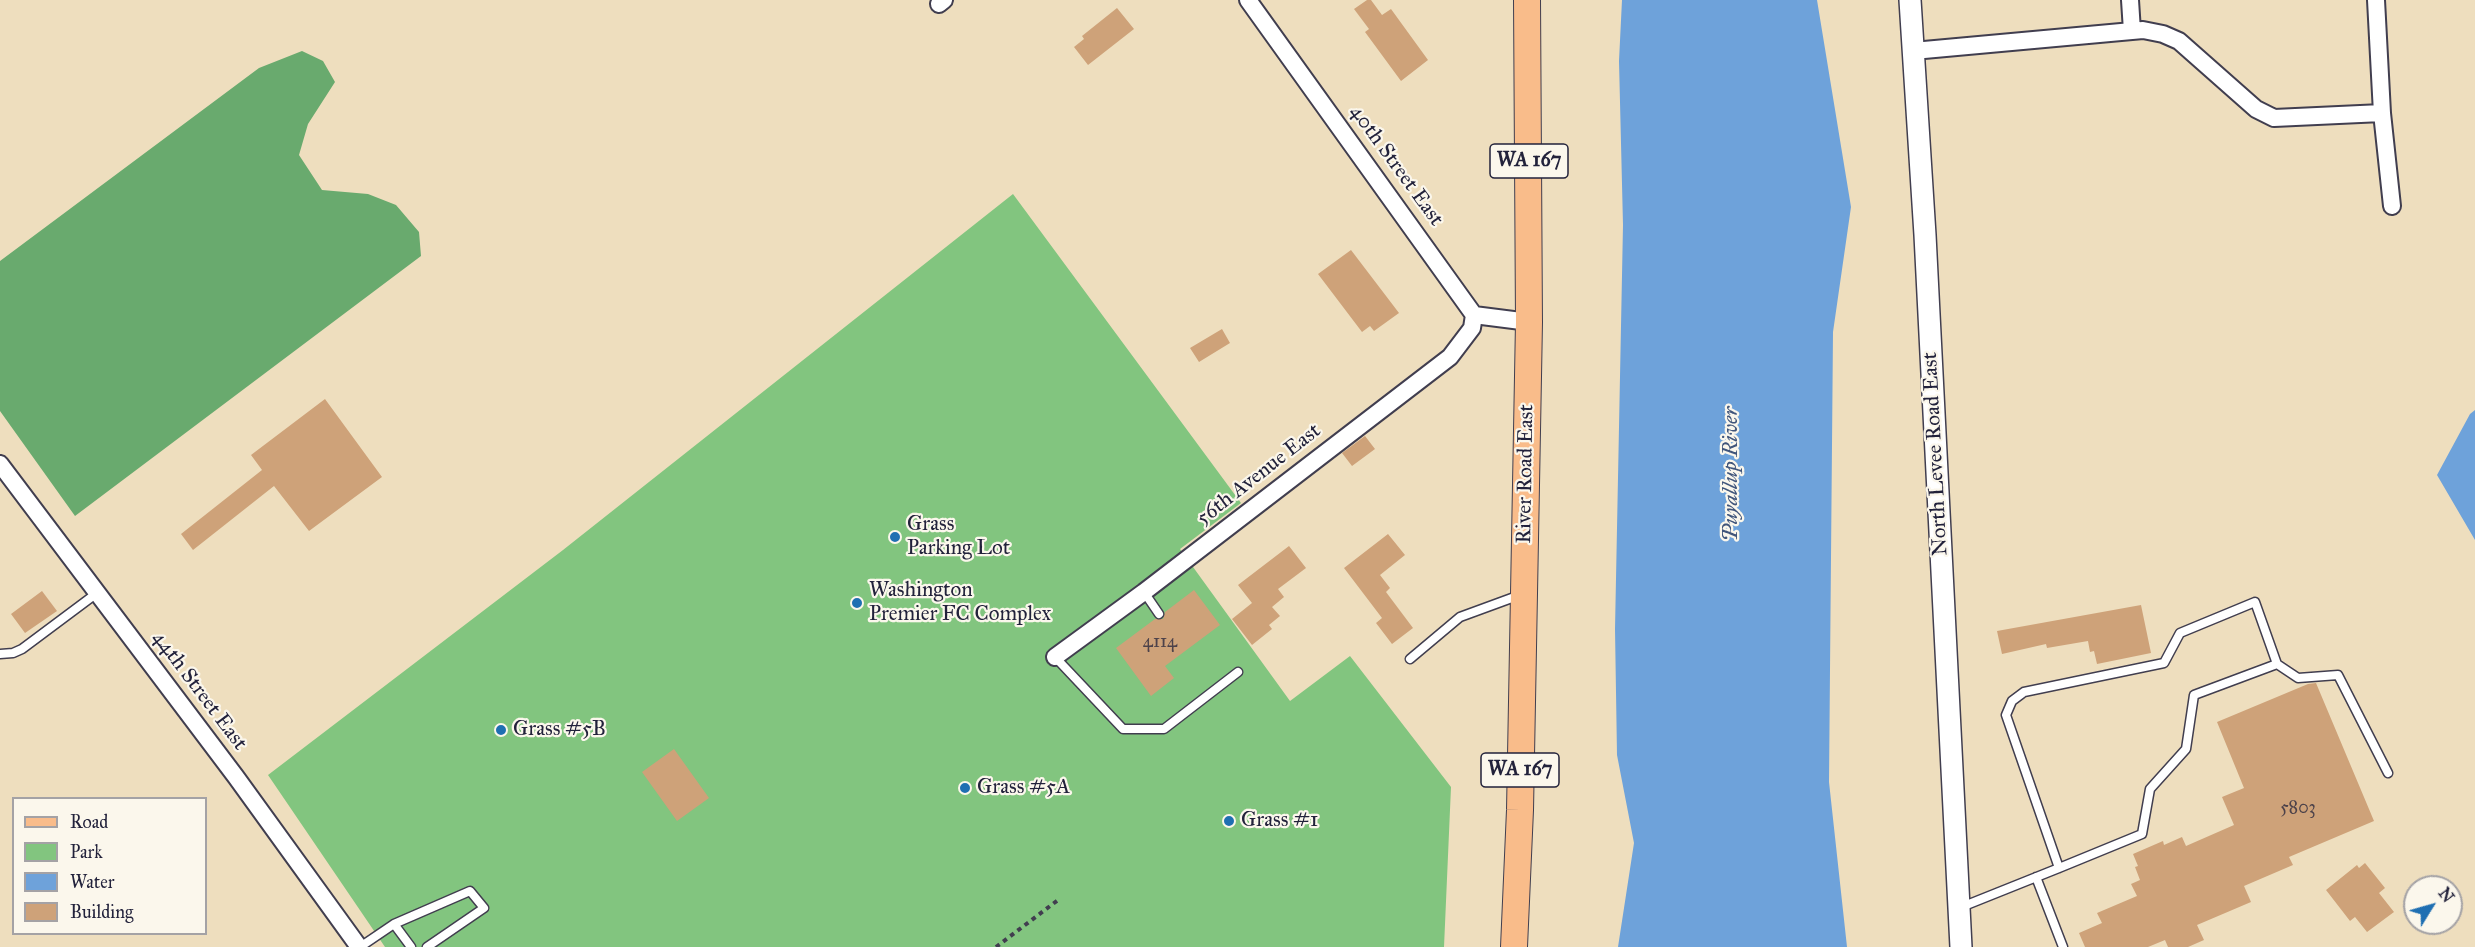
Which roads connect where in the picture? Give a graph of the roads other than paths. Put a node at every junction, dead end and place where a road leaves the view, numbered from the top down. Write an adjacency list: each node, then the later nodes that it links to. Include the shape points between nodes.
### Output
1 (1248, 0): 10 (street, 40th Street East)
2 (1527, 0): 11 (main road, River Road East / WA 167)
3 (1910, 0): 7 (street, North Levee Road East)
4 (2130, 0): 6 (street)
5 (2376, 0): 8 (street)
6 (2132, 31): 7 (street); 8 (street, via 2163,34 2179,41 2256,109 2274,118)
7 (1913, 51): 25 (street, North Levee Road East)
8 (2382, 113): 9 (street)
9 (2392, 207)
10 (1474, 315): 11 (street); 13 (street, 56th Avenue East, via 1472,328 1450,357)
11 (1528, 322): 15 (main road, River Road East / WA 167)
12 (0, 464): 14 (street, 44th Street East)
13 (1144, 592): 16 (lane); 18 (street, 56th Avenue East)
14 (97, 593): 17 (lane, via 22,649); 27 (street, 44th Street East)
15 (1524, 594): 19 (lane, via 1460,617); 30 (main road, River Road East / WA 167)
16 (1159, 614)
17 (0, 654)
18 (1055, 657): 21 (lane, via 1123,729 1164,729)
19 (1410, 659)
20 (2277, 664): 22 (lane, via 2298,678 2338,675); 23 (lane, via 2194,695 2186,749 2150,789 2142,834); 23 (lane, via 2254,602 2180,633 2164,663 2024,692 2012,701 2006,715)
21 (1238, 672)
22 (2388, 773)
23 (2059, 868): 24 (lane)
24 (2036, 877): 25 (lane); 32 (lane)
25 (1958, 908): 31 (street, North Levee Road East)
26 (394, 924): 27 (lane); 28 (lane); 29 (lane, via 470,891 484,908)
27 (359, 947)
28 (411, 947)
29 (427, 947)
30 (1514, 947)
31 (1961, 947)
32 (2063, 947)

